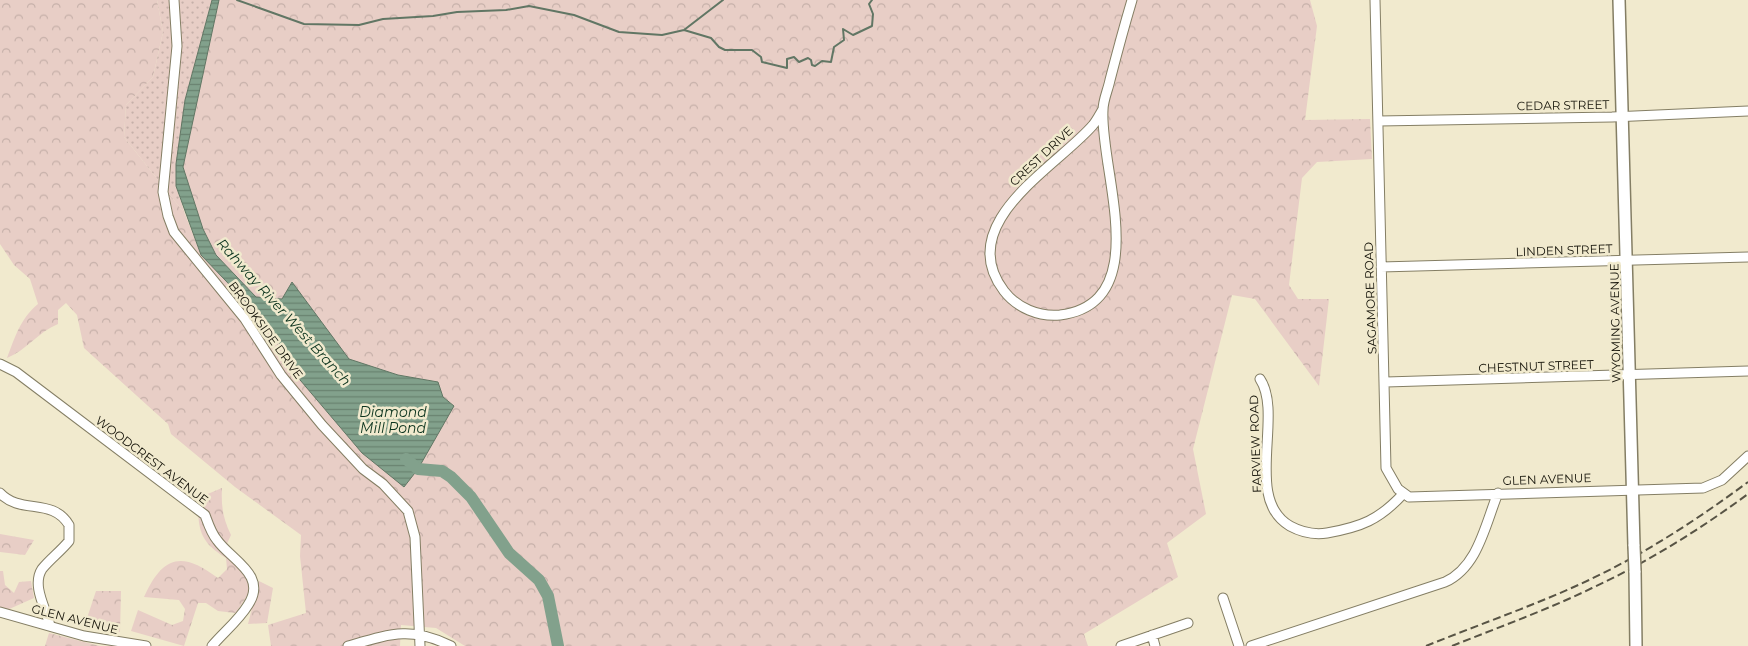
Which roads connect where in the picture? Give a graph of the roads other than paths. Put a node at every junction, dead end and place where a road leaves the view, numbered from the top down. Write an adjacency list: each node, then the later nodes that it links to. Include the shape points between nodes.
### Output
1 (174, 0): 26 (street, BROOKSIDE DRIVE, via 177,38 163,192 174,232 245,319 287,382 322,425 408,511 416,537)
2 (1132, 0): 5 (street)
3 (1376, 0): 8 (street, SAGAMORE ROAD)
4 (1619, 0): 7 (main road, WYOMING AVENUE)
5 (1103, 109): 5 (street, CREST DRIVE, via 1093,125 1025,186 998,225 992,243 995,275 1014,301 1031,311 1056,315 1087,305 1102,292 1114,265 1117,235)
6 (1748, 111): 7 (street, CEDAR STREET)
7 (1622, 116): 8 (street, CEDAR STREET); 10 (main road, WYOMING AVENUE)
8 (1379, 121): 11 (street, SAGAMORE ROAD)
9 (1748, 257): 10 (street, LINDEN STREET)
10 (1627, 260): 11 (street, LINDEN STREET); 14 (main road, WYOMING AVENUE)
11 (1381, 267): 16 (street, SAGAMORE ROAD)
12 (0, 364): 29 (street, WOODCREST AVENUE, via 16,372 205,516 217,540 244,566 253,579 254,592 248,606)
13 (1748, 371): 14 (street, CHESTNUT STREET)
14 (1630, 376): 16 (street, CHESTNUT STREET); 18 (main road, WYOMING AVENUE)
15 (1260, 378): 21 (street, FARVIEW ROAD, via 1266,393 1267,489 1273,507 1287,524 1320,534 1351,528 1381,516)
16 (1386, 382): 21 (street, SAGAMORE ROAD, via 1386,468)
17 (1748, 456): 18 (street, GLEN AVENUE, via 1713,485 1693,489)
18 (1634, 489): 20 (street, GLEN AVENUE); 37 (main road, WYOMING AVENUE, bridge)
19 (0, 493): 25 (street, via 16,504 56,511 70,525 69,541 38,577)
20 (1498, 493): 21 (street, via 1409,497); 36 (street, GLEN AVENUE, via 1472,558 1460,574)
21 (1403, 494)
22 (1224, 598): 35 (street)
23 (0, 612): 25 (street, GLEN AVENUE)
24 (1188, 623): 27 (street)
25 (50, 626): 28 (street, GLEN AVENUE, via 84,636)
26 (420, 635): 30 (street, via 392,634); 31 (street, BROOKSIDE DRIVE); 32 (street, via 431,636)
27 (1152, 635): 33 (street); 34 (street)
28 (146, 646)
29 (212, 646)
30 (348, 646)
31 (420, 646)
32 (451, 646)
33 (1121, 646)
34 (1155, 646)
35 (1239, 646)
36 (1251, 646)
37 (1636, 646)

